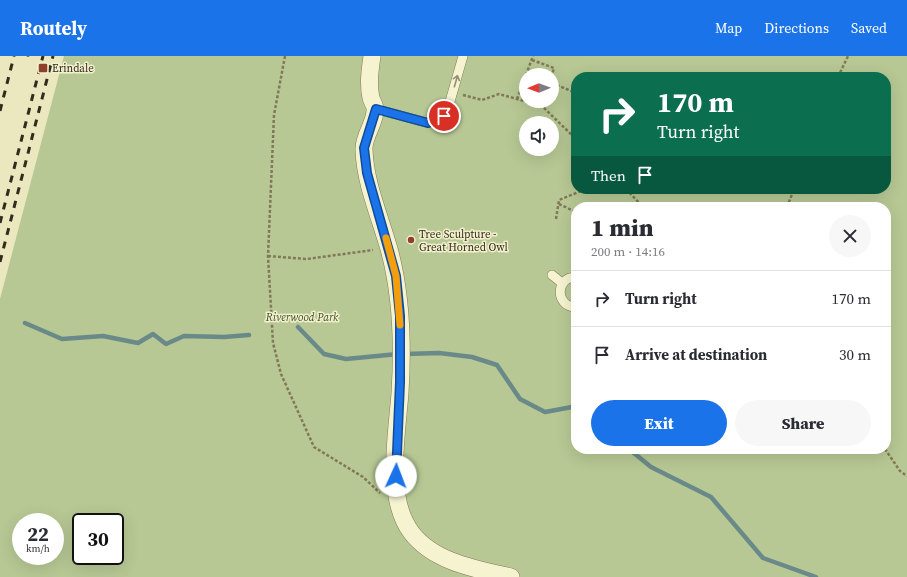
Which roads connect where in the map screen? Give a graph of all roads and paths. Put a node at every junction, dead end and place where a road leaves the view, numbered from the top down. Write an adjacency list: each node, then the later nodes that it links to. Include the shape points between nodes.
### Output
1 (286, 56): 25 (path, via 274,115)
2 (372, 56): 16 (street, via 369,86)
3 (462, 56): 12 (lane, one-way to 3)
4 (533, 56): 6 (path)
5 (848, 56): 9 (path)
6 (532, 60): 7 (path); 8 (path)
7 (529, 68)
8 (554, 68)
9 (840, 72)
10 (559, 86): 11 (path)
11 (571, 91)
12 (453, 92): 14 (path, via 482,100 499,94); 16 (lane, via 444,116 428,123)
13 (519, 94): 14 (path)
14 (517, 99)
15 (544, 108): 17 (path)
16 (376, 109): 24 (street, via 364,148 367,173)
17 (571, 133)
18 (574, 194): 21 (path, via 559,200)
19 (631, 194): 20 (path)
20 (638, 202)
21 (558, 204): 22 (path); 23 (path)
22 (571, 210)
23 (556, 219)
24 (389, 248): 25 (path, via 307,259); 33 (street, via 396,276 400,316 396,476 400,507 404,519 419,541 440,555)
25 (268, 256): 32 (path, via 273,343 281,374 314,447 363,477)
26 (552, 275): 28 (lane)
27 (571, 278): 28 (lane)
28 (562, 283): 29 (lane, via 562,301)
29 (571, 306)
30 (888, 454): 31 (path, via 900,471)
31 (907, 476)
32 (381, 494)
33 (486, 574): 34 (street)
34 (511, 577)

